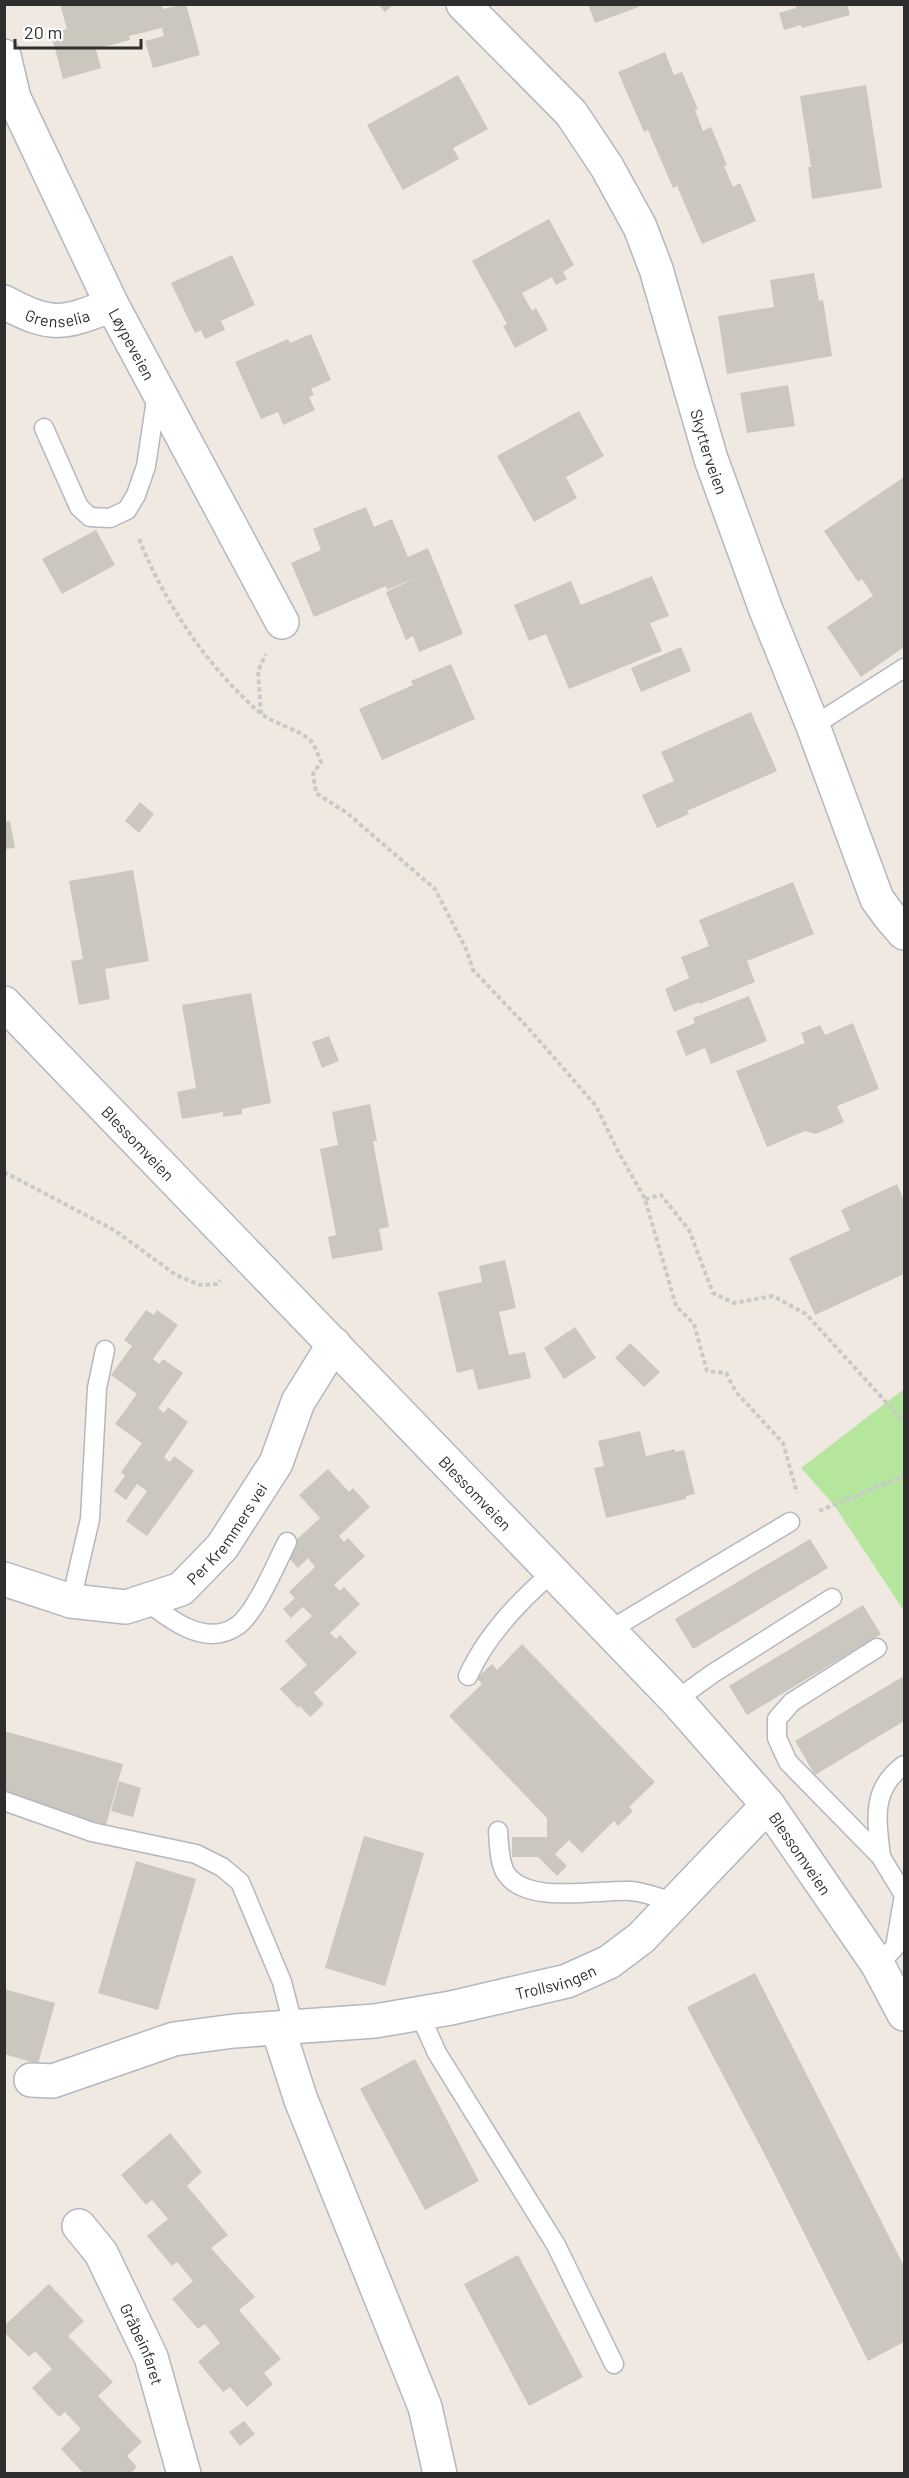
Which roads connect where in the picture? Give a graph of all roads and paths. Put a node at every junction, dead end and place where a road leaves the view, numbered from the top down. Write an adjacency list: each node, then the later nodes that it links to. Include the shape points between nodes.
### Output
1 (463, 4): 11 (street, Skytterveien, via 571,113 607,166 640,227 659,278 711,459)
2 (4, 56): 4 (street, Løypeveien, via 19,108)
3 (4, 302): 4 (street, Grenselia, via 43,320 62,321)
4 (112, 305): 5 (street, Løypeveien)
5 (158, 390): 7 (lane, via 146,466); 8 (street, Løypeveien)
6 (44, 428): 7 (lane, via 78,507 90,517 110,518)
7 (127, 510): 10 (path, via 181,620 226,679)
8 (282, 622): 10 (path, via 258,671)
9 (904, 668): 11 (lane)
10 (261, 714): 15 (path, via 310,740 321,762 313,774 316,793 347,813 435,889 468,951 473,970 596,1106)
11 (813, 726): 12 (street, Skytterveien, via 877,899)
12 (904, 933)
13 (4, 1003): 16 (street, Blessomveien)
14 (4, 1172): 16 (path, via 114,1230 176,1275 200,1285 217,1284)
15 (645, 1199): 19 (path, via 661,1195 689,1230 713,1293 734,1303 773,1296 807,1314); 21 (path, via 676,1306 694,1324 707,1371 726,1373 736,1392 783,1443 798,1498)
16 (248, 1255): 17 (street, Blessomveien)
17 (334, 1344): 23 (street, Blessomveien); 26 (street, Per Kremmers vei, via 298,1402 276,1463 222,1547 180,1589)
18 (105, 1350): 27 (lane, via 97,1388 90,1519)
19 (904, 1422)
20 (904, 1476): 21 (path)
21 (790, 1522): 28 (lane)
22 (287, 1542): 26 (lane, via 248,1615 224,1632 201,1633 170,1620)
23 (554, 1572): 28 (street, Blessomveien); 30 (lane, via 517,1607 477,1656)
24 (4, 1579): 27 (street, Per Kremmers vei)
25 (832, 1598): 31 (lane)
26 (145, 1600): 27 (street, Per Kremmers vei, via 126,1607)
27 (71, 1601)
28 (610, 1630): 31 (street, Blessomveien)
29 (877, 1648): 36 (lane, via 792,1702 777,1719 777,1738 788,1762)
30 (468, 1676)
31 (676, 1700): 34 (street, Blessomveien)
32 (904, 1765): 36 (lane, via 882,1789 876,1813)
33 (4, 1801): 41 (lane, via 92,1832 196,1854 222,1867 240,1882 282,1982)
34 (768, 1805): 37 (street, Trollsvingen); 38 (street, Blessomveien)
35 (498, 1831): 37 (lane, via 506,1874 538,1892 631,1891)
36 (881, 1857): 38 (lane, via 904,1895 895,1947)
37 (675, 1903): 39 (street, Trollsvingen, via 641,1938 609,1962 567,1981)
38 (878, 1965): 40 (street, Blessomveien)
39 (419, 2013): 41 (street, Trollsvingen); 44 (lane, via 436,2053 556,2245)
40 (904, 2014)
41 (286, 2029): 42 (street, Trollsvingen, via 174,2039 53,2082); 46 (street, via 301,2100 425,2407)
42 (31, 2080)
43 (79, 2226): 45 (street, Gråbeinfaret, via 101,2253 151,2357)
44 (614, 2364)
45 (184, 2474)
46 (440, 2474)

